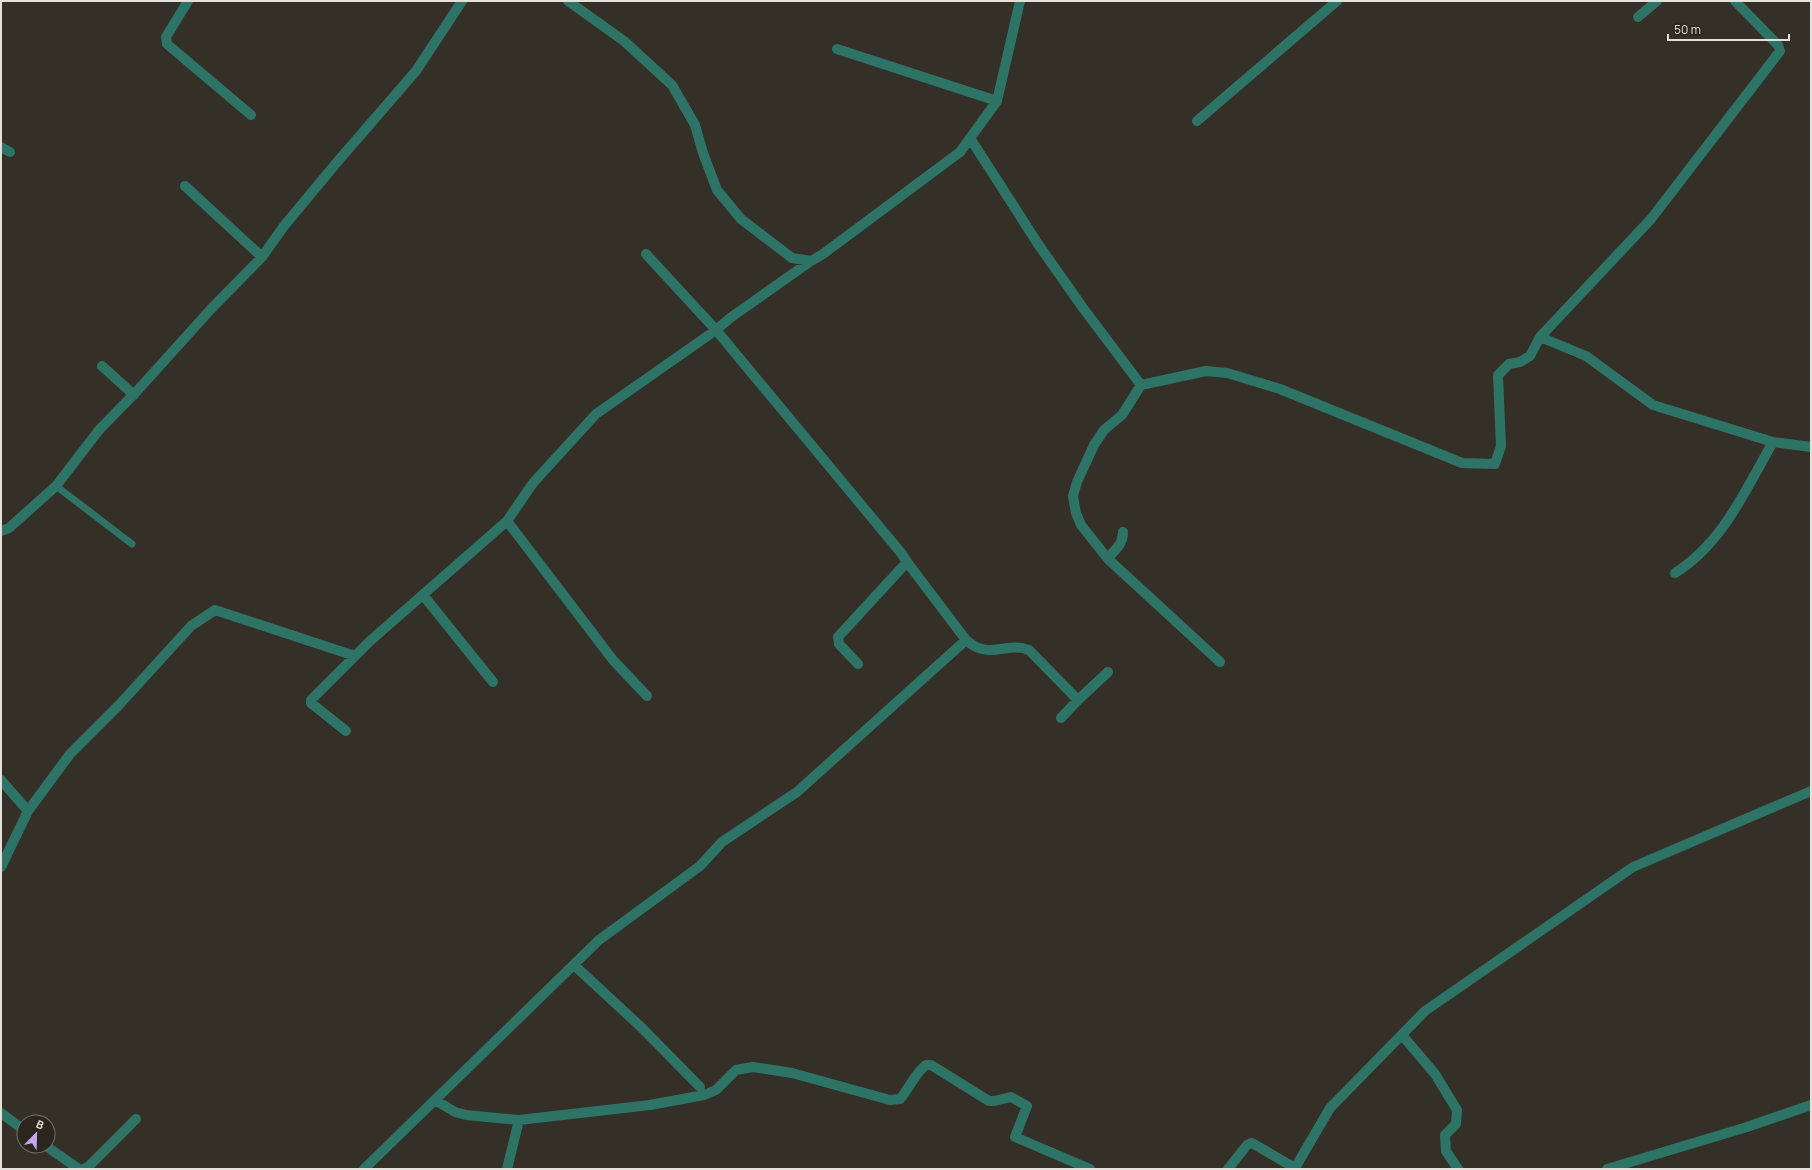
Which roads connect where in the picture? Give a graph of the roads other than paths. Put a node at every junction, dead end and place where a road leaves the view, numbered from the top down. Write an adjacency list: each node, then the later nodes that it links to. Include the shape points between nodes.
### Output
1 (188, 1): 11 (street, via 166,37 167,44)
2 (462, 1): 16 (street, via 416,71 284,226)
3 (568, 1): 17 (street, via 624,42 672,85 695,125 718,190 741,218 792,258)
4 (1020, 1): 10 (street)
5 (1337, 1): 12 (street)
6 (1657, 1): 8 (street)
7 (1735, 1): 19 (street, via 1780,50 1651,219)
8 (1638, 17)
9 (837, 49): 10 (street)
10 (997, 102): 13 (street)
11 (251, 115)
12 (1197, 121)
13 (970, 138): 17 (street, via 960,152); 21 (street, via 1038,244)
14 (185, 186): 16 (street)
15 (646, 254): 18 (street)
16 (262, 257): 22 (street, via 211,309)
17 (811, 261): 18 (street)
18 (716, 330): 26 (street, via 596,414 533,483); 31 (street)
19 (1540, 337): 21 (street, via 1530,356 1520,362 1509,364 1498,375 1501,446 1495,464 1462,463 1280,389 1227,374 1206,371); 23 (street, via 1586,356 1653,404)
20 (102, 366): 22 (street)
21 (1141, 385): 30 (street, via 1122,415 1104,430 1094,445 1073,496 1081,525)
22 (134, 395): 25 (street, via 99,430)
23 (1773, 442): 24 (street); 32 (street, via 1728,521 1704,550)
24 (1811, 447)
25 (56, 486): 27 (street, via 9,528); 29 (lane)
26 (507, 521): 33 (street); 40 (street, via 613,660)
27 (1, 531)
28 (1123, 532): 30 (street, via 1120,546)
29 (132, 544)
30 (1108, 558): 36 (street)
31 (907, 562): 34 (street); 37 (street, via 838,638 839,644)
32 (1675, 573)
33 (423, 595): 35 (street); 39 (street)
34 (966, 640): 41 (street, via 981,650 1022,647 1029,650); 48 (street, via 797,792 722,842 700,866 599,940)
35 (355, 656): 43 (street, via 311,700); 46 (street, via 215,610 191,626 70,754)
36 (1220, 662)
37 (858, 664)
38 (1108, 672): 41 (street)
39 (493, 682)
40 (647, 696)
41 (1078, 700): 42 (street)
42 (1061, 718)
43 (346, 731)
44 (1, 780): 46 (street)
45 (1811, 791): 49 (street, via 1633,867 1425,1011)
46 (28, 811): 47 (street)
47 (1, 867)
48 (574, 965): 50 (street, via 641,1027); 51 (street)
49 (1402, 1035): 63 (street, via 1330,1108 1295,1168 1252,1144 1247,1144); 64 (street, via 1435,1074 1457,1110 1456,1124 1445,1135 1446,1151)
50 (700, 1087)
51 (435, 1100): 55 (street, via 466,1116); 60 (street)
52 (1811, 1105): 65 (street)
53 (1, 1113): 56 (street)
54 (136, 1119): 59 (street)
55 (519, 1120): 61 (street); 62 (street, via 650,1106 704,1095 716,1090 736,1070 752,1067 792,1073 890,1100 900,1100 923,1068 932,1065 988,1101 994,1102 1011,1097 1027,1106 1014,1137)
56 (16, 1124)
57 (56, 1153): 58 (street)
58 (79, 1169)
59 (84, 1169)
60 (364, 1169)
61 (507, 1169)
62 (1090, 1169)
63 (1228, 1169)
64 (1458, 1169)
65 (1607, 1169)

